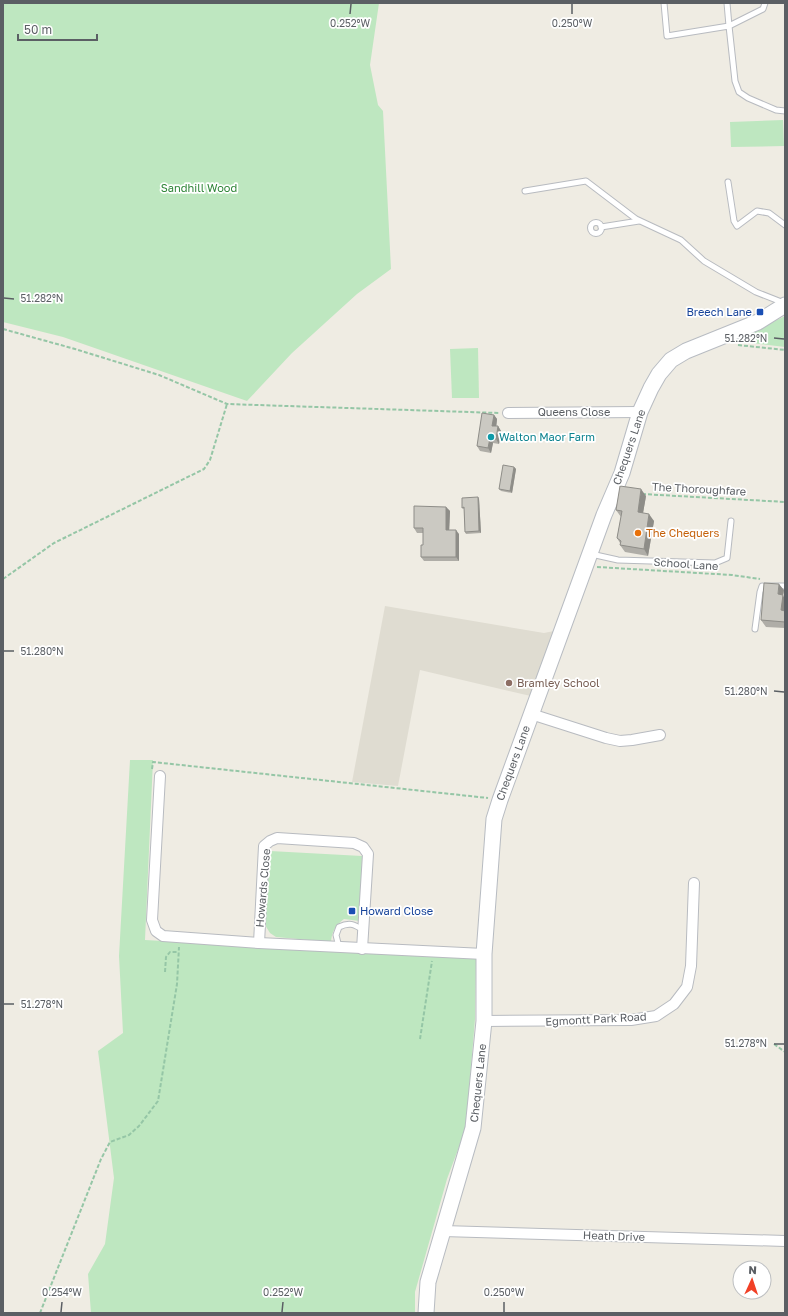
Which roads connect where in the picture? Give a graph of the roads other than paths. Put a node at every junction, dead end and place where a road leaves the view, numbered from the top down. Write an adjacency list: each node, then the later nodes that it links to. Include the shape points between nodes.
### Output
1 (664, 3): 4 (lane, via 667,36)
2 (727, 3): 4 (lane)
3 (765, 3): 4 (lane, via 763,9)
4 (729, 26): 5 (lane, via 739,92 776,110)
5 (785, 111)
6 (728, 182): 9 (lane, via 734,221 738,226 757,211 769,213)
7 (525, 191): 8 (lane, via 586,181)
8 (640, 221): 10 (lane); 11 (lane, via 681,240 704,261 756,292)
9 (785, 225)
10 (601, 227)
11 (785, 304): 12 (main road, Chequers Lane, via 758,322 686,351 671,360 659,374)
12 (640, 412): 13 (street, Queens Close); 15 (main road, Chequers Lane, via 622,473)
13 (508, 413)
14 (731, 521): 15 (lane, via 727,558 716,563)
15 (588, 560): 18 (main road, Chequers Lane)
16 (785, 586): 17 (lane, via 762,586)
17 (755, 629)
18 (531, 714): 19 (street, via 620,741); 26 (main road, Chequers Lane, via 494,819)
19 (660, 735)
20 (160, 776): 23 (street, Howards Close, via 152,920 156,931 163,936 179,938)
21 (694, 883): 27 (street, Egmontt Park Road, via 691,966 687,987 674,1004 656,1016 631,1020)
22 (363, 930): 23 (street, Howards Close, via 368,854 363,847 354,843 277,838 264,846); 24 (lane, via 354,924 339,927 336,934); 25 (street, Howards Close)
23 (258, 943): 24 (street, Howards Close)
24 (339, 947): 25 (street, Howards Close)
25 (362, 949): 26 (street, Howards Close)
26 (484, 954): 27 (main road, Chequers Lane)
27 (484, 1022): 28 (main road, Chequers Lane, via 473,1128)
28 (443, 1231): 29 (street, Heath Drive); 30 (main road, Chequers Lane, via 428,1282)
29 (785, 1241)
30 (426, 1313)

